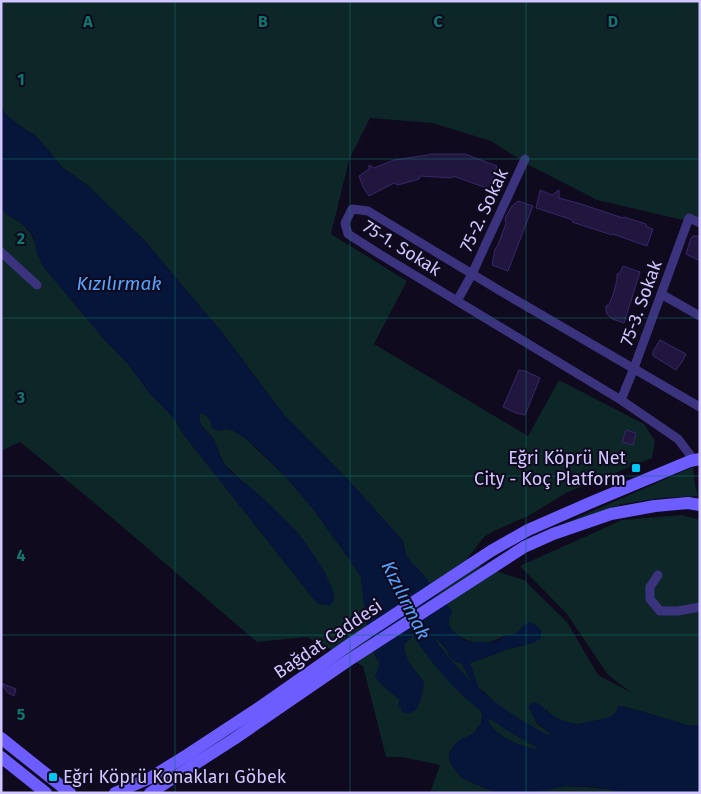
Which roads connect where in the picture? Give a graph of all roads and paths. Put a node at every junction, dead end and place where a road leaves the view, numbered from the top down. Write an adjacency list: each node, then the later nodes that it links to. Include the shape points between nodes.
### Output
1 (525, 159): 4 (street, 75-2. Sokak)
2 (700, 223): 6 (street, 75-3. Sokak, via 689,218)
3 (1, 252): 5 (street)
4 (472, 274): 7 (street, 75-2. Sokak); 7 (street, 75-1. Sokak, via 368,211 352,209 345,223 348,234); 9 (street, 75-1. Sokak)
5 (37, 285)
6 (661, 294): 8 (street); 9 (street, 75-3. Sokak)
7 (457, 301): 10 (street, 75-1. Sokak)
8 (700, 316)
9 (634, 368): 10 (street, 75-3. Sokak); 11 (street, 75-1. Sokak)
10 (621, 400): 12 (street, 75-1. Sokak, via 678,439)
11 (700, 406)
12 (697, 459): 20 (main road, Bağdat Caddesi, via 528,530 491,550 187,755 150,778)
13 (700, 505): 21 (main road, Bağdat Caddesi, via 655,506 611,514 524,548)
14 (658, 575): 15 (street, via 650,587 650,599 660,611)
15 (700, 607)
16 (1, 738): 19 (main road)
17 (1, 757): 18 (main road)
18 (46, 793)
19 (70, 793)
20 (115, 793)
21 (150, 793)

